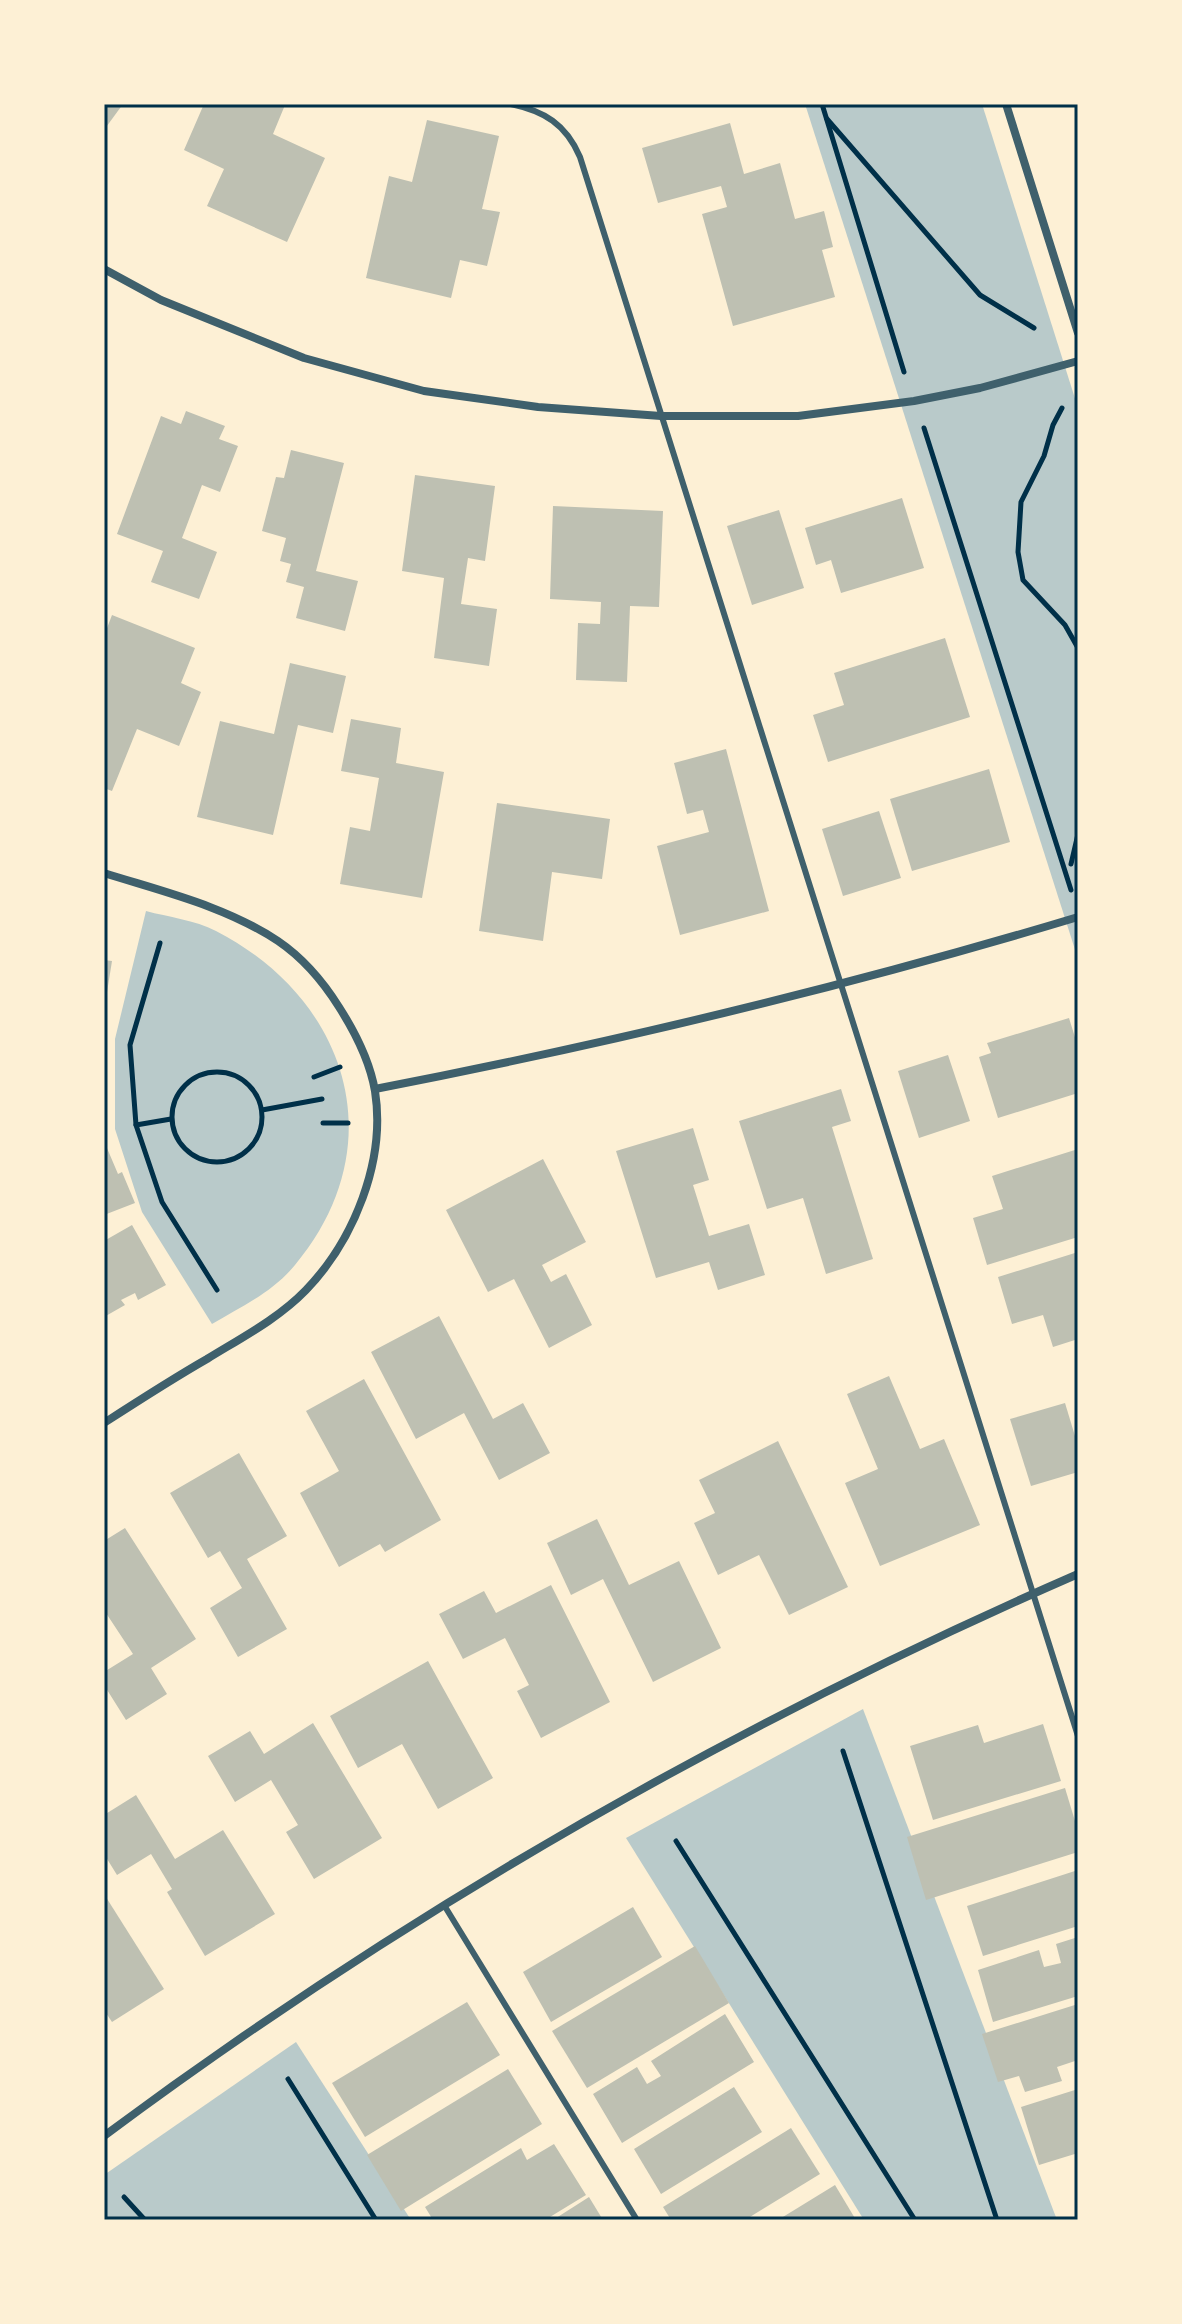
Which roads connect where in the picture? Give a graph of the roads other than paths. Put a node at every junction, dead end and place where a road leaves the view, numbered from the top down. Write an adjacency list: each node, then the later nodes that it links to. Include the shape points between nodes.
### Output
1 (511, 104): 6 (lane, via 546,115 572,140)
2 (1006, 104): 4 (street)
3 (104, 269): 6 (street, via 161,300 304,358 424,391)
4 (1078, 333)
5 (1078, 361): 6 (street, via 940,396 813,415)
6 (661, 416): 9 (lane)
7 (104, 873): 10 (street, via 217,909 281,943 308,967 351,1025)
8 (1078, 917): 9 (street)
9 (842, 985): 10 (street, via 575,1049); 13 (lane)
10 (375, 1089): 11 (street, via 373,1160 363,1196 349,1230 306,1290 279,1314)
11 (104, 1423)
12 (1078, 1574): 13 (street)
13 (1033, 1593): 14 (lane); 15 (street, via 736,1738)
14 (1078, 1736)
15 (444, 1905): 16 (street, via 302,1996); 17 (lane)
16 (104, 2136)
17 (637, 2220)

